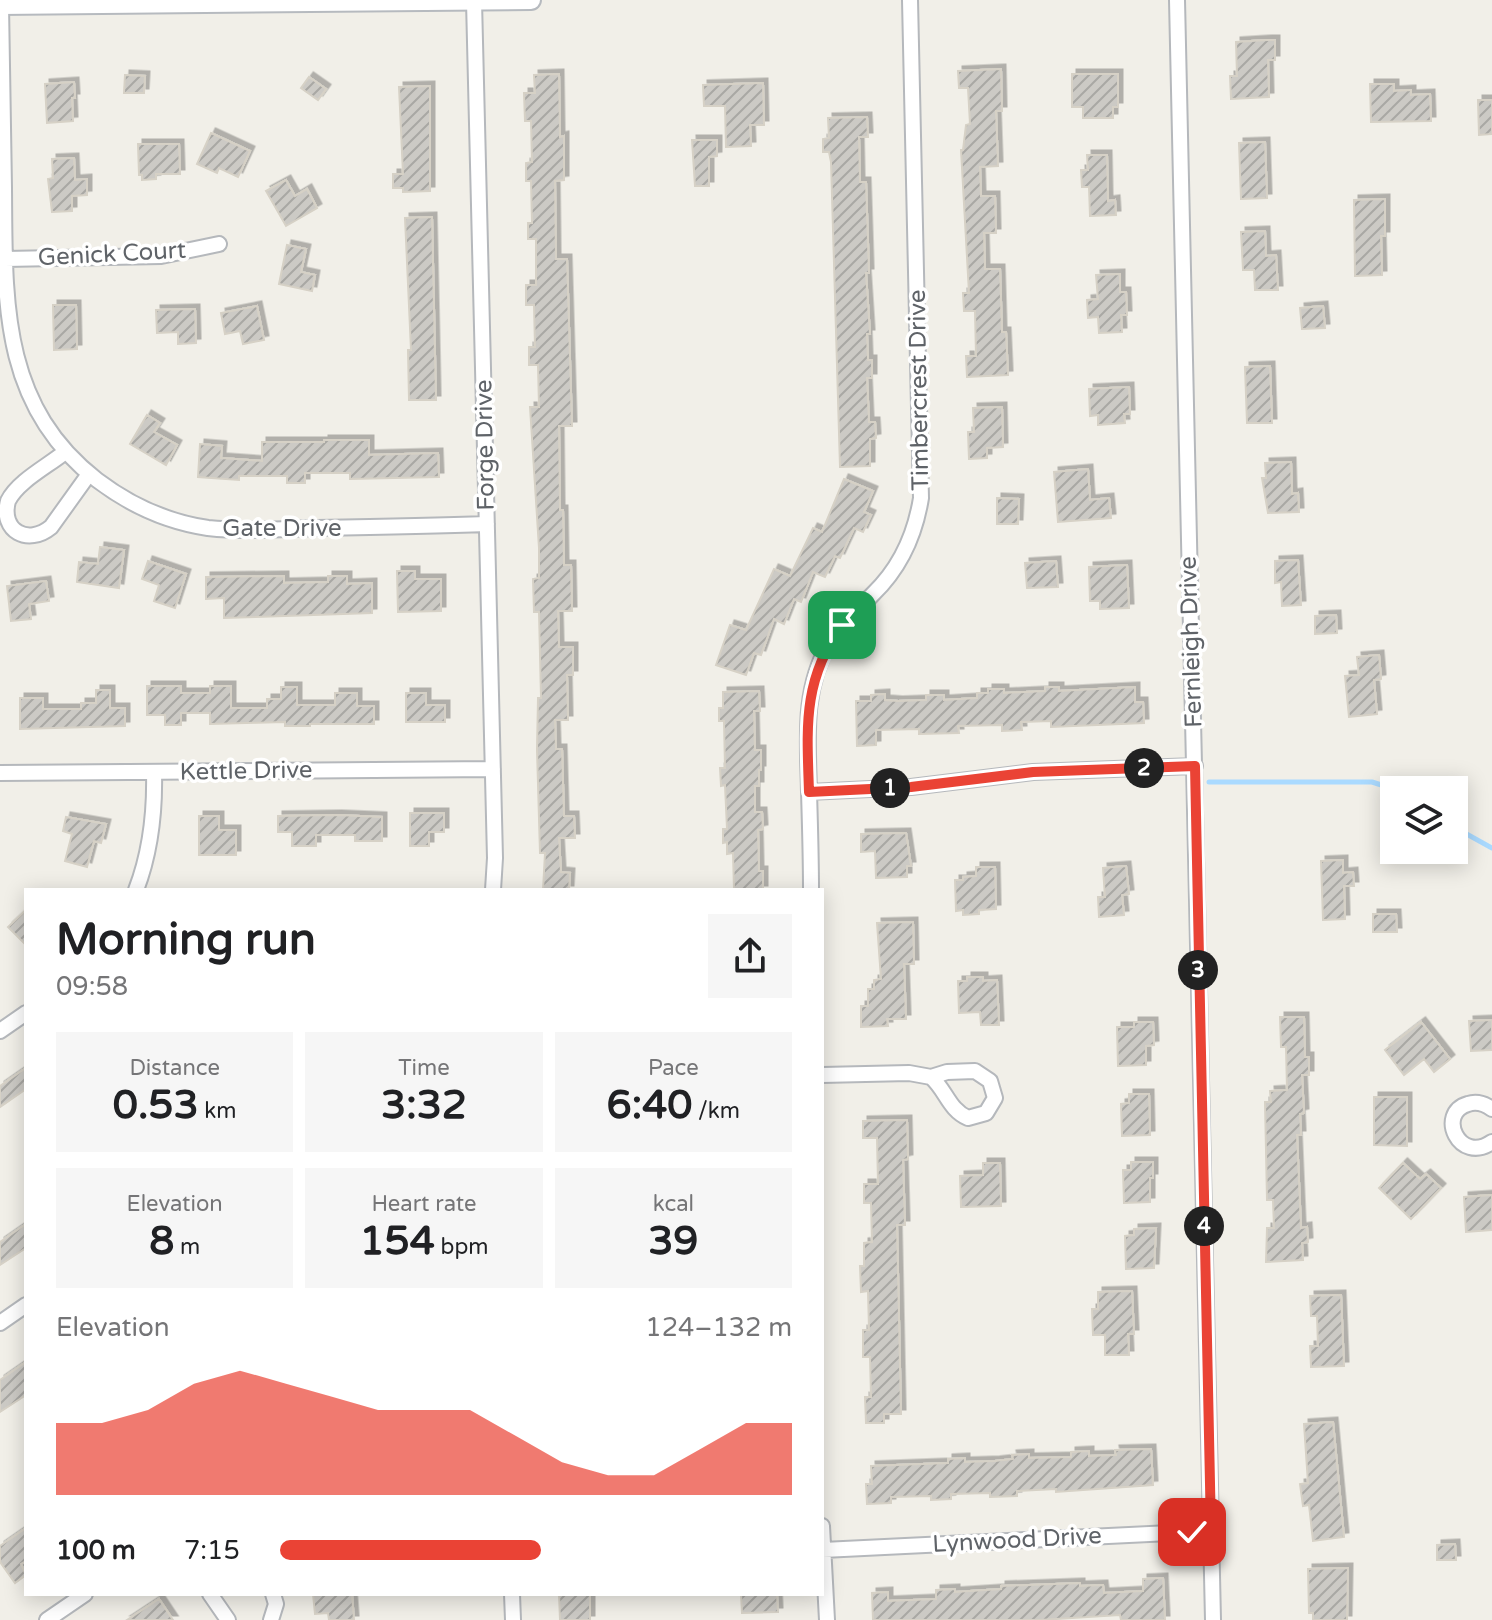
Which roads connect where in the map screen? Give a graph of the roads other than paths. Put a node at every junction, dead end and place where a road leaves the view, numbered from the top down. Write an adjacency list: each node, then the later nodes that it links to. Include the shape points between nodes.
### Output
1 (531, 0): 4 (main road)
2 (910, 0): 15 (street, Timbercrest Drive, via 921,498 900,561 842,625 820,662 807,715)
3 (1177, 0): 11 (street, Fernleigh Drive)
4 (474, 1): 5 (main road); 10 (street, Forge Drive)
5 (0, 5): 7 (street, Gate Drive)
6 (219, 244): 7 (street, Genick Court, via 161,256)
7 (5, 259): 8 (street, Gate Drive, via 9,331 20,375 38,417)
8 (65, 452): 9 (street, Gate Drive); 9 (street, via 12,494 5,512 13,531 29,537 44,533)
9 (89, 474): 10 (street, Gate Drive, via 152,512 209,528)
10 (487, 524): 12 (street, Forge Drive)
11 (1195, 766): 15 (street, via 1033,772 934,785); 27 (street, Fernleigh Drive)
12 (493, 769): 13 (street, Kettle Drive); 17 (street, Forge Drive)
13 (154, 772): 14 (street, Kettle Drive); 16 (street, via 152,835)
14 (0, 773)
15 (809, 792): 18 (street, Timbercrest Drive)
16 (137, 888)
17 (493, 888)
18 (811, 888)
19 (24, 1014): 20 (street)
20 (0, 1031)
21 (824, 1075): 22 (street)
22 (931, 1077)
23 (1492, 1109): 24 (street, via 1470,1103 1455,1113 1453,1121 1462,1144 1478,1148)
24 (1492, 1142)
25 (24, 1306): 26 (street)
26 (0, 1323)
27 (1211, 1531): 28 (street, Lynwood Drive); 39 (street, Fernleigh Drive)
28 (824, 1550)
29 (824, 1568): 38 (street)
30 (82, 1596): 34 (street)
31 (211, 1596): 35 (street)
32 (274, 1596): 36 (street)
33 (512, 1596): 37 (street)
34 (47, 1620)
35 (228, 1620)
36 (271, 1620)
37 (513, 1620)
38 (827, 1620)
39 (1213, 1620)

